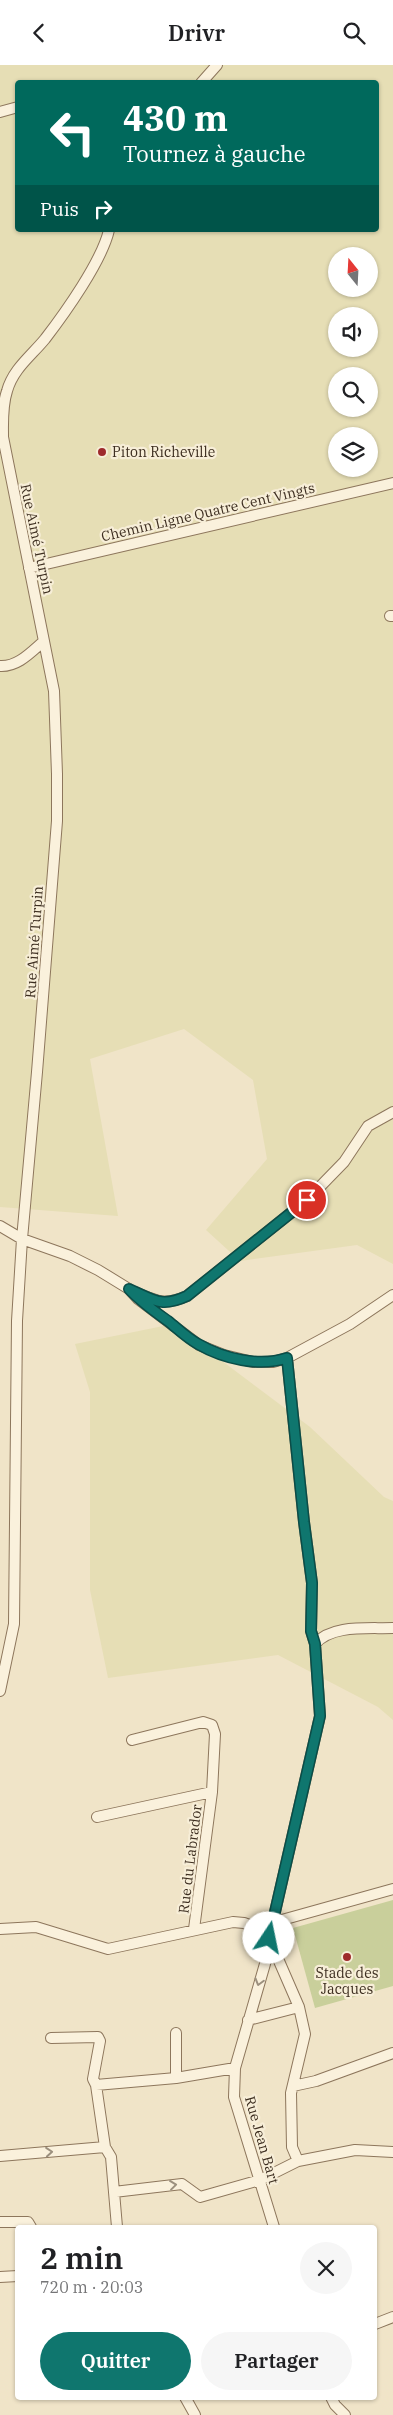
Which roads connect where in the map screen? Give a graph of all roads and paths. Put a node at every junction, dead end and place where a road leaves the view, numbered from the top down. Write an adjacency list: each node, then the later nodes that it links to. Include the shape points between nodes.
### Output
1 (217, 65): 2 (street)
2 (204, 80)
3 (15, 108): 4 (street)
4 (0, 112)
5 (108, 232): 7 (street, Rue Aimé Turpin, via 105,247 85,279 44,339 15,372 6,391 3,437)
6 (393, 483): 7 (street, Chemin Ligne Quatre Cent Vingts)
7 (29, 568): 8 (street, Rue Aimé Turpin)
8 (44, 641): 9 (street, via 12,665); 12 (street, Rue Aimé Turpin, via 54,691 57,821)
9 (0, 666)
10 (393, 1112): 13 (street, via 368,1127 344,1162 307,1200 187,1296 172,1302 160,1302)
11 (0, 1227): 12 (street)
12 (22, 1239): 13 (street, via 70,1256); 18 (street, Rue Aimé Turpin, via 17,1321 14,1624)
13 (129, 1289): 15 (street, via 198,1345 253,1362 272,1363)
14 (393, 1295): 15 (street, via 350,1324)
15 (287, 1358): 17 (street, Rue Jean Bart, via 312,1583 311,1631)
16 (393, 1628): 17 (street, via 336,1631)
17 (315, 1644): 23 (street, Rue Jean Bart, via 320,1716)
18 (0, 1691)
19 (132, 1740): 20 (street, Rue du Labrador, via 203,1722 212,1725 215,1734)
20 (212, 1792): 21 (street, Rue du Labrador); 25 (street, Rue du Labrador)
21 (98, 1817)
22 (393, 1889): 23 (street)
23 (271, 1923): 26 (street, Rue Jean Bart)
24 (0, 1929): 25 (street, via 36,1927 108,1949)
25 (194, 1929): 26 (street, via 244,1923 258,1928)
26 (270, 1941): 27 (street); 28 (street, Rue Jean Bart, one-way to 28)
27 (299, 2007): 28 (street); 35 (street, via 305,2034)
28 (248, 2020): 32 (street, Rue Jean Bart)
29 (176, 2033): 33 (street)
30 (51, 2038): 34 (street, via 98,2037 93,2079)
31 (393, 2053): 35 (street)
32 (234, 2068): 33 (street); 40 (street, Rue Jean Bart, via 234,2097)
33 (176, 2078): 34 (street)
34 (96, 2085): 36 (street)
35 (293, 2086): 39 (street, via 292,2147)
36 (105, 2147): 38 (street, one-way to 36); 41 (street, via 110,2157)
37 (393, 2153): 39 (street, via 355,2150)
38 (0, 2156)
39 (298, 2161): 40 (street)
40 (260, 2180): 41 (street, one-way to 40, via 182,2184 200,2197); 45 (street, Rue Jean Bart)
41 (114, 2192): 44 (street)
42 (0, 2222): 43 (street, via 28,2222)
43 (30, 2225)
44 (117, 2225)
45 (273, 2225)
46 (15, 2276): 47 (street)
47 (0, 2277)
48 (393, 2317): 49 (street)
49 (377, 2323)
50 (187, 2400): 52 (street)
51 (332, 2400): 53 (street)
52 (195, 2415)
53 (346, 2415)

